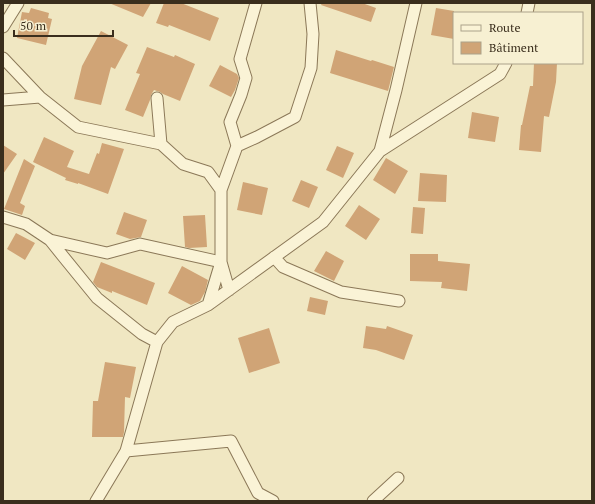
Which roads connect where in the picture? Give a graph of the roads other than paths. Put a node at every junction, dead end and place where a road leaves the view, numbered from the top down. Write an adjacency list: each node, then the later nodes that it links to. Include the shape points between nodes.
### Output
1 (18, 3): 5 (street)
2 (256, 3): 12 (street, via 240,59 246,78 230,122)
3 (310, 3): 12 (street, via 313,34 311,68 295,117)
4 (416, 3): 13 (street)
5 (3, 27)
6 (3, 58): 8 (street)
7 (505, 64): 13 (street, via 500,74)
8 (40, 97): 10 (street); 11 (street, via 78,126)
9 (157, 98): 11 (street)
10 (3, 100)
11 (161, 144): 14 (street, via 183,164 208,172)
12 (237, 146): 14 (street)
13 (380, 151): 17 (street, via 322,222)
14 (221, 190): 18 (street)
15 (3, 217): 16 (street, via 26,224)
16 (50, 240): 18 (street, via 107,253 140,244); 22 (street, via 96,298 142,334)
17 (274, 257): 19 (street); 20 (street, via 283,267 341,292)
18 (221, 262): 19 (street); 21 (street)
19 (229, 290): 21 (street)
20 (399, 301)
21 (208, 305): 22 (street, via 173,322)
22 (157, 342): 23 (street)
23 (126, 451): 25 (street); 26 (street, via 231,441 258,493)
24 (398, 478): 27 (street)
25 (96, 501)
26 (273, 501)
27 (373, 501)

